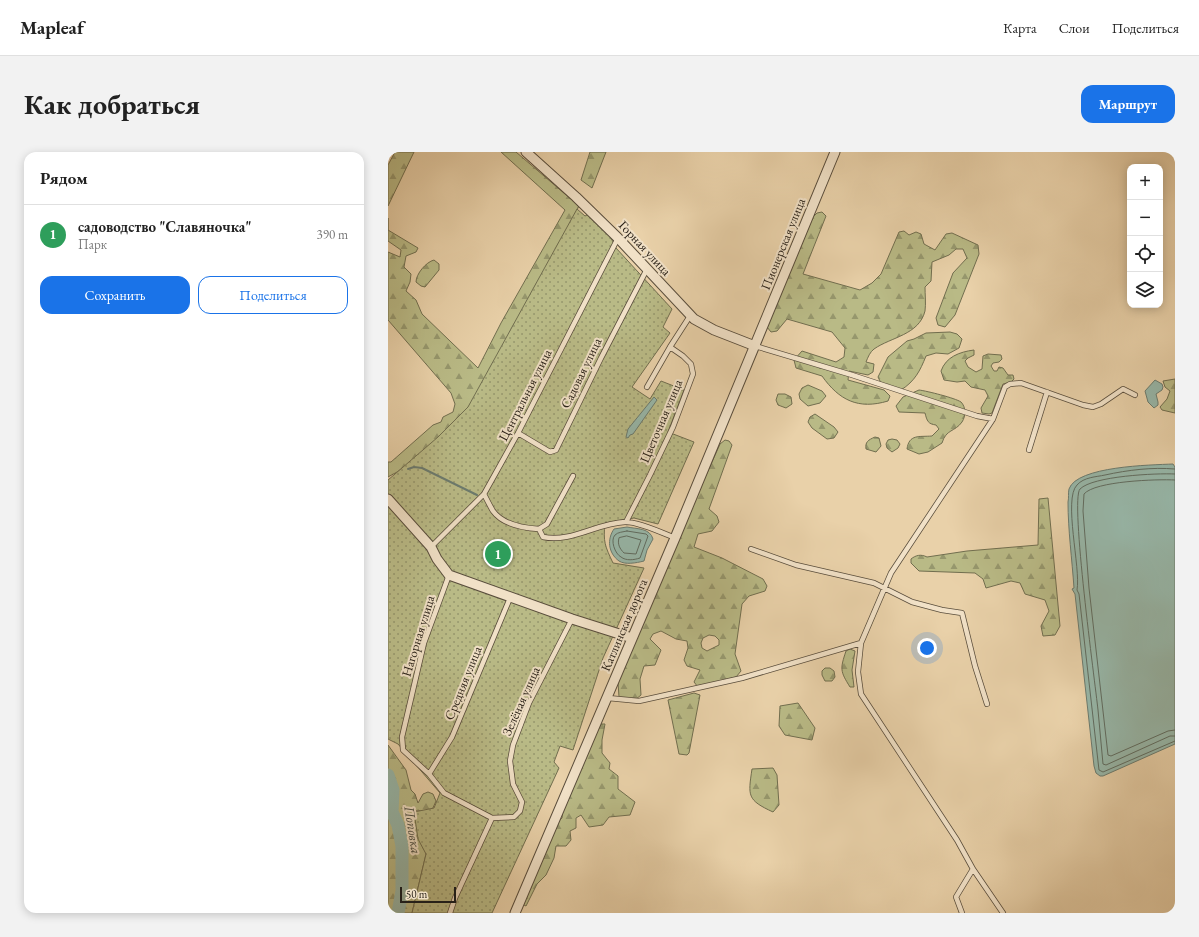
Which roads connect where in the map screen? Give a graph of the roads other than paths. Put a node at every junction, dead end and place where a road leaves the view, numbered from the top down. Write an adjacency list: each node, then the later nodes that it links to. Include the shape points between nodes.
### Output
1 (526, 152): 3 (street, Горная улица)
2 (835, 152): 6 (street, Пионерская улица)
3 (618, 238): 4 (street, Горная улица); 12 (lane, Центральная улица)
4 (647, 269): 5 (street, Горная улица); 12 (lane, Садовая улица, via 556,450 550,452)
5 (690, 316): 6 (street, Горная улица, via 714,330); 7 (lane)
6 (756, 346): 11 (lane); 19 (street, Катлинская дорога)
7 (670, 347): 8 (lane); 17 (lane, Цветочная улица, via 691,364 693,374 673,427)
8 (647, 387)
9 (1047, 392): 10 (lane, via 1093,407 1123,389); 11 (lane, via 1021,383 1010,384 1005,387); 13 (lane)
10 (1135, 394)
11 (993, 419): 23 (lane, via 891,573)
12 (518, 433): 15 (lane, Центральная улица)
13 (1029, 450)
14 (573, 476): 18 (lane, via 547,524)
15 (484, 494): 18 (lane, via 494,512 504,521 524,528); 20 (lane, Центральная улица)
16 (388, 499): 20 (street)
17 (626, 522): 18 (lane, via 552,539 543,537); 19 (lane)
18 (539, 529)
19 (675, 538): 26 (street, Катлинская дорога)
20 (431, 547): 22 (street)
21 (751, 549): 23 (lane, via 796,565)
22 (449, 575): 24 (street); 30 (lane, Нагорная улица, via 424,643 402,737 403,750)
23 (885, 587): 27 (lane); 29 (lane, via 912,602 962,613 974,666)
24 (510, 598): 25 (street); 30 (lane, Средняя улица, via 452,737)
25 (572, 619): 26 (street); 31 (lane, Зелёная улица, via 529,703 513,745 510,761 513,784 522,802 520,811 514,817)
26 (632, 638): 28 (street, Катлинская дорога)
27 (861, 643): 28 (lane, via 742,678 639,702); 32 (lane, via 858,672 861,694 953,834)
28 (608, 698): 34 (street, Катлинская дорога)
29 (987, 704)
30 (429, 774): 31 (lane, via 444,793)
31 (492, 818): 33 (lane)
32 (973, 869): 35 (lane, via 956,897); 36 (lane)
33 (450, 913)
34 (515, 913)
35 (962, 913)
36 (1003, 913)

